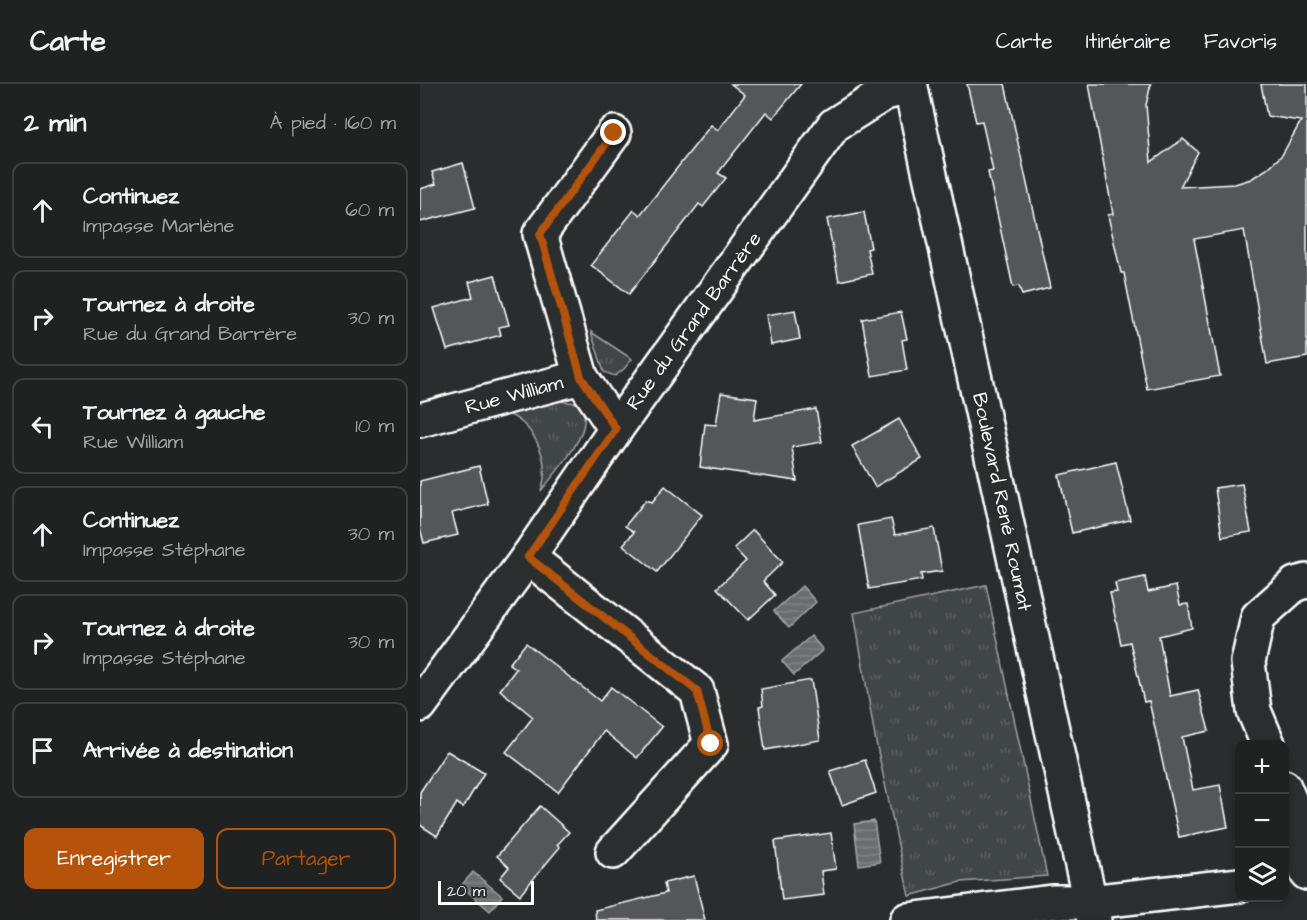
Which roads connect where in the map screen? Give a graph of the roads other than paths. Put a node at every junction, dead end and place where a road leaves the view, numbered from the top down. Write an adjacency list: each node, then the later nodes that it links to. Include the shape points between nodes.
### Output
1 (911, 86): 5 (street, Rue du Grand Barrère, via 885,93 834,125); 15 (street, Boulevard René Roumat)
2 (614, 133): 3 (street, via 540,234)
3 (581, 377): 4 (street, Rue William); 5 (street, Rue William)
4 (420, 420)
5 (616, 429): 6 (street, Rue du Grand Barrère)
6 (528, 557): 8 (street, Rue du Grand Barrère); 11 (street, via 697,691 711,744)
7 (1307, 581): 9 (street, via 1295,584 1258,617 1248,662 1254,711)
8 (420, 705)
9 (1266, 740)
10 (1287, 794): 12 (street)
11 (613, 852)
12 (1307, 875): 13 (street)
13 (1289, 879)
14 (1235, 886): 15 (street)
15 (1092, 911): 16 (street, via 1052,902)
16 (907, 920)

